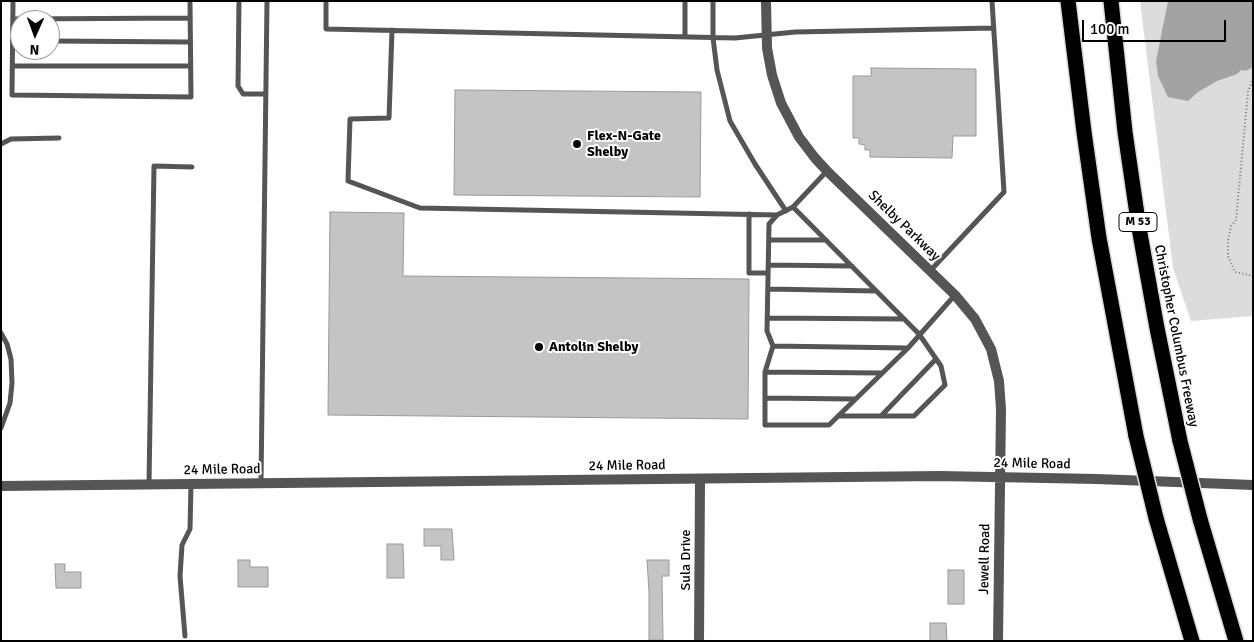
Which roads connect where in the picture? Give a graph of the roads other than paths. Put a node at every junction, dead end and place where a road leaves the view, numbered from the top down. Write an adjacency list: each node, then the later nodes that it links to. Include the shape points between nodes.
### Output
1 (190, 1): 11 (lane)
2 (240, 1): 23 (lane, via 238,86 243,94)
3 (266, 1): 23 (lane)
4 (326, 1): 14 (lane, via 326,29)
5 (685, 1): 15 (lane)
6 (713, 1): 17 (lane)
7 (766, 1): 16 (street, Shelby Parkway)
8 (992, 1): 13 (lane)
9 (1068, 1): 65 (highway, bridge, via 1099,238 1136,436)
10 (1111, 1): 66 (highway, Christopher Columbus Freeway / M 53, bridge, via 1125,132 1157,328 1180,441)
11 (190, 18): 12 (lane); 19 (lane)
12 (60, 19)
13 (994, 28): 16 (lane, via 795,32); 36 (lane, via 1004,192)
14 (392, 30): 15 (lane); 30 (lane, via 389,118 350,119 348,181 420,208)
15 (685, 36): 17 (lane)
16 (767, 36): 17 (lane); 27 (street, Shelby Parkway, via 771,69 781,103 799,137)
17 (713, 38): 29 (lane, via 716,70 730,121)
18 (60, 41): 19 (lane)
19 (190, 42): 22 (lane)
20 (13, 60): 21 (lane)
21 (13, 66): 22 (lane); 22 (lane, via 12,95 191,96)
22 (190, 66)
23 (265, 94): 58 (lane)
24 (58, 138): 25 (lane, via 11,139)
25 (1, 144)
26 (192, 167): 59 (lane, via 154,166)
27 (828, 171): 28 (lane); 36 (street, Shelby Parkway)
28 (793, 207): 29 (lane); 33 (lane)
29 (786, 211): 31 (lane)
30 (749, 214): 31 (lane); 37 (lane, via 749,273)
31 (778, 215): 32 (lane, via 769,224)
32 (769, 240): 33 (lane); 34 (lane)
33 (826, 240): 35 (lane)
34 (768, 265): 35 (lane); 37 (lane)
35 (852, 266): 39 (lane)
36 (930, 271): 40 (street, Shelby Parkway)
37 (768, 273): 38 (lane)
38 (768, 289): 39 (lane); 41 (lane)
39 (876, 291): 42 (lane)
40 (955, 295): 44 (lane); 55 (street, Shelby Parkway, via 981,329 997,371 1001,409)
41 (767, 318): 42 (lane); 45 (lane, via 767,331)
42 (905, 319): 44 (lane)
43 (1, 333): 54 (lane, via 11,358 12,383 10,403)
44 (919, 334): 46 (lane); 47 (lane)
45 (774, 346): 46 (lane); 48 (lane)
46 (908, 348): 49 (lane)
47 (936, 359): 53 (lane); 53 (lane, via 945,385 914,416)
48 (765, 372): 49 (lane); 50 (lane)
49 (882, 373): 51 (lane)
50 (765, 398): 51 (lane); 52 (lane, via 765,425 829,425)
51 (855, 399): 52 (lane)
52 (838, 416): 53 (lane)
53 (881, 416)
54 (1, 428)
55 (1001, 478): 56 (street, 24 Mile Road); 60 (street, 24 Mile Road); 64 (street, Jewell Road)
56 (700, 479): 58 (street, 24 Mile Road); 63 (street, Sula Drive)
57 (190, 484): 58 (street, 24 Mile Road); 59 (street, 24 Mile Road); 62 (lane, via 190,529 182,545 180,570)
58 (261, 484)
59 (149, 485): 61 (street, 24 Mile Road)
60 (1253, 485)
61 (1, 486)
62 (184, 636)
63 (700, 641)
64 (998, 641)
65 (1192, 641)
66 (1236, 641)

